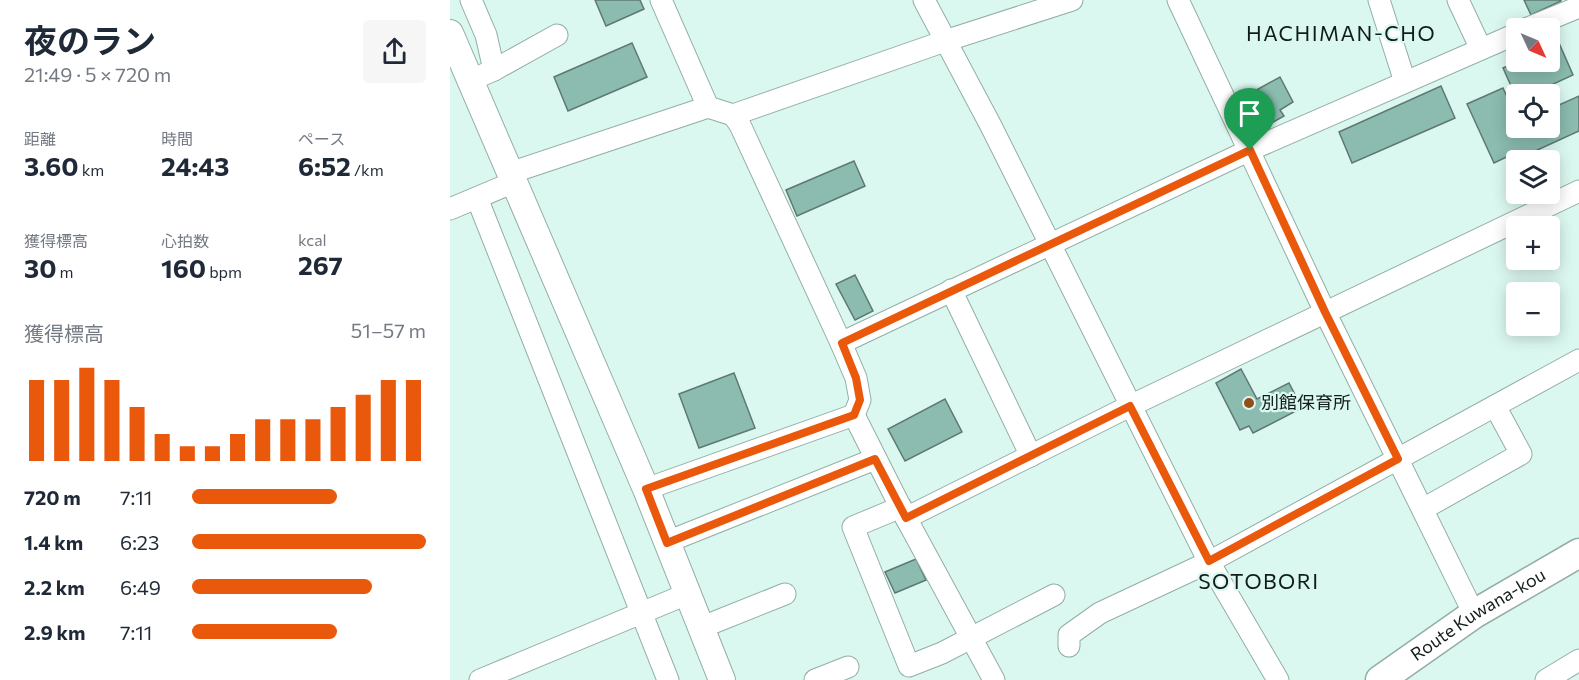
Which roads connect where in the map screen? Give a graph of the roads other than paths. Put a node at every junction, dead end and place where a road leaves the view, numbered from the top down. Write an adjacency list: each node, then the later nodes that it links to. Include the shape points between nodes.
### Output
1 (471, 0): 15 (street, via 486,35)
2 (661, 0): 17 (street)
3 (924, 0): 13 (street)
4 (1072, 0): 13 (street)
5 (1178, 0): 19 (street)
6 (1379, 0): 16 (street)
7 (1458, 0): 14 (street)
8 (1579, 7): 9 (street)
9 (1552, 18)
10 (450, 33): 15 (street)
11 (557, 35): 15 (street)
12 (1506, 38): 14 (street)
13 (945, 41): 18 (street); 24 (street)
14 (1481, 49): 16 (street)
15 (483, 75): 20 (street)
16 (1405, 82): 19 (street)
17 (708, 107): 18 (street); 20 (street)
18 (733, 115): 27 (street)
19 (1250, 150): 24 (street); 26 (street)
20 (512, 178): 22 (street); 35 (street)
21 (1579, 191): 26 (street)
22 (477, 198): 23 (street); 44 (street)
23 (450, 209)
24 (1050, 244): 25 (street); 29 (street)
25 (951, 290): 27 (street); 32 (street)
26 (1325, 312): 29 (street); 34 (street)
27 (842, 343): 31 (street, via 860,400)
28 (1579, 360): 30 (street)
29 (1130, 406): 32 (street); 40 (street)
30 (1495, 406): 34 (street); 36 (street, via 1521,454)
31 (854, 415): 33 (street); 35 (street)
32 (1030, 456): 37 (street)
33 (875, 459): 37 (street); 38 (street)
34 (1398, 459): 36 (street); 40 (street)
35 (646, 489): 38 (street)
36 (1423, 509): 45 (street)
37 (904, 513): 47 (street); 47 (street, via 853,527 909,666)
38 (667, 543): 41 (street)
39 (1579, 553): 45 (main road, Route Kuwana-kou)
40 (1209, 561): 48 (street, via 1100,613 1069,634); 56 (street)
41 (687, 594): 44 (street); 46 (street)
42 (785, 594): 46 (street)
43 (1054, 595): 47 (street)
44 (641, 614): 51 (street); 52 (street)
45 (1474, 614): 57 (main road, Route Kuwana-kou)
46 (700, 628): 53 (street)
47 (971, 638): 55 (street)
48 (1070, 646)
49 (1579, 660): 58 (street)
50 (848, 667): 54 (street)
51 (480, 680)
52 (668, 680)
53 (722, 680)
54 (815, 680)
55 (994, 680)
56 (1278, 680)
57 (1380, 680)
58 (1546, 680)

